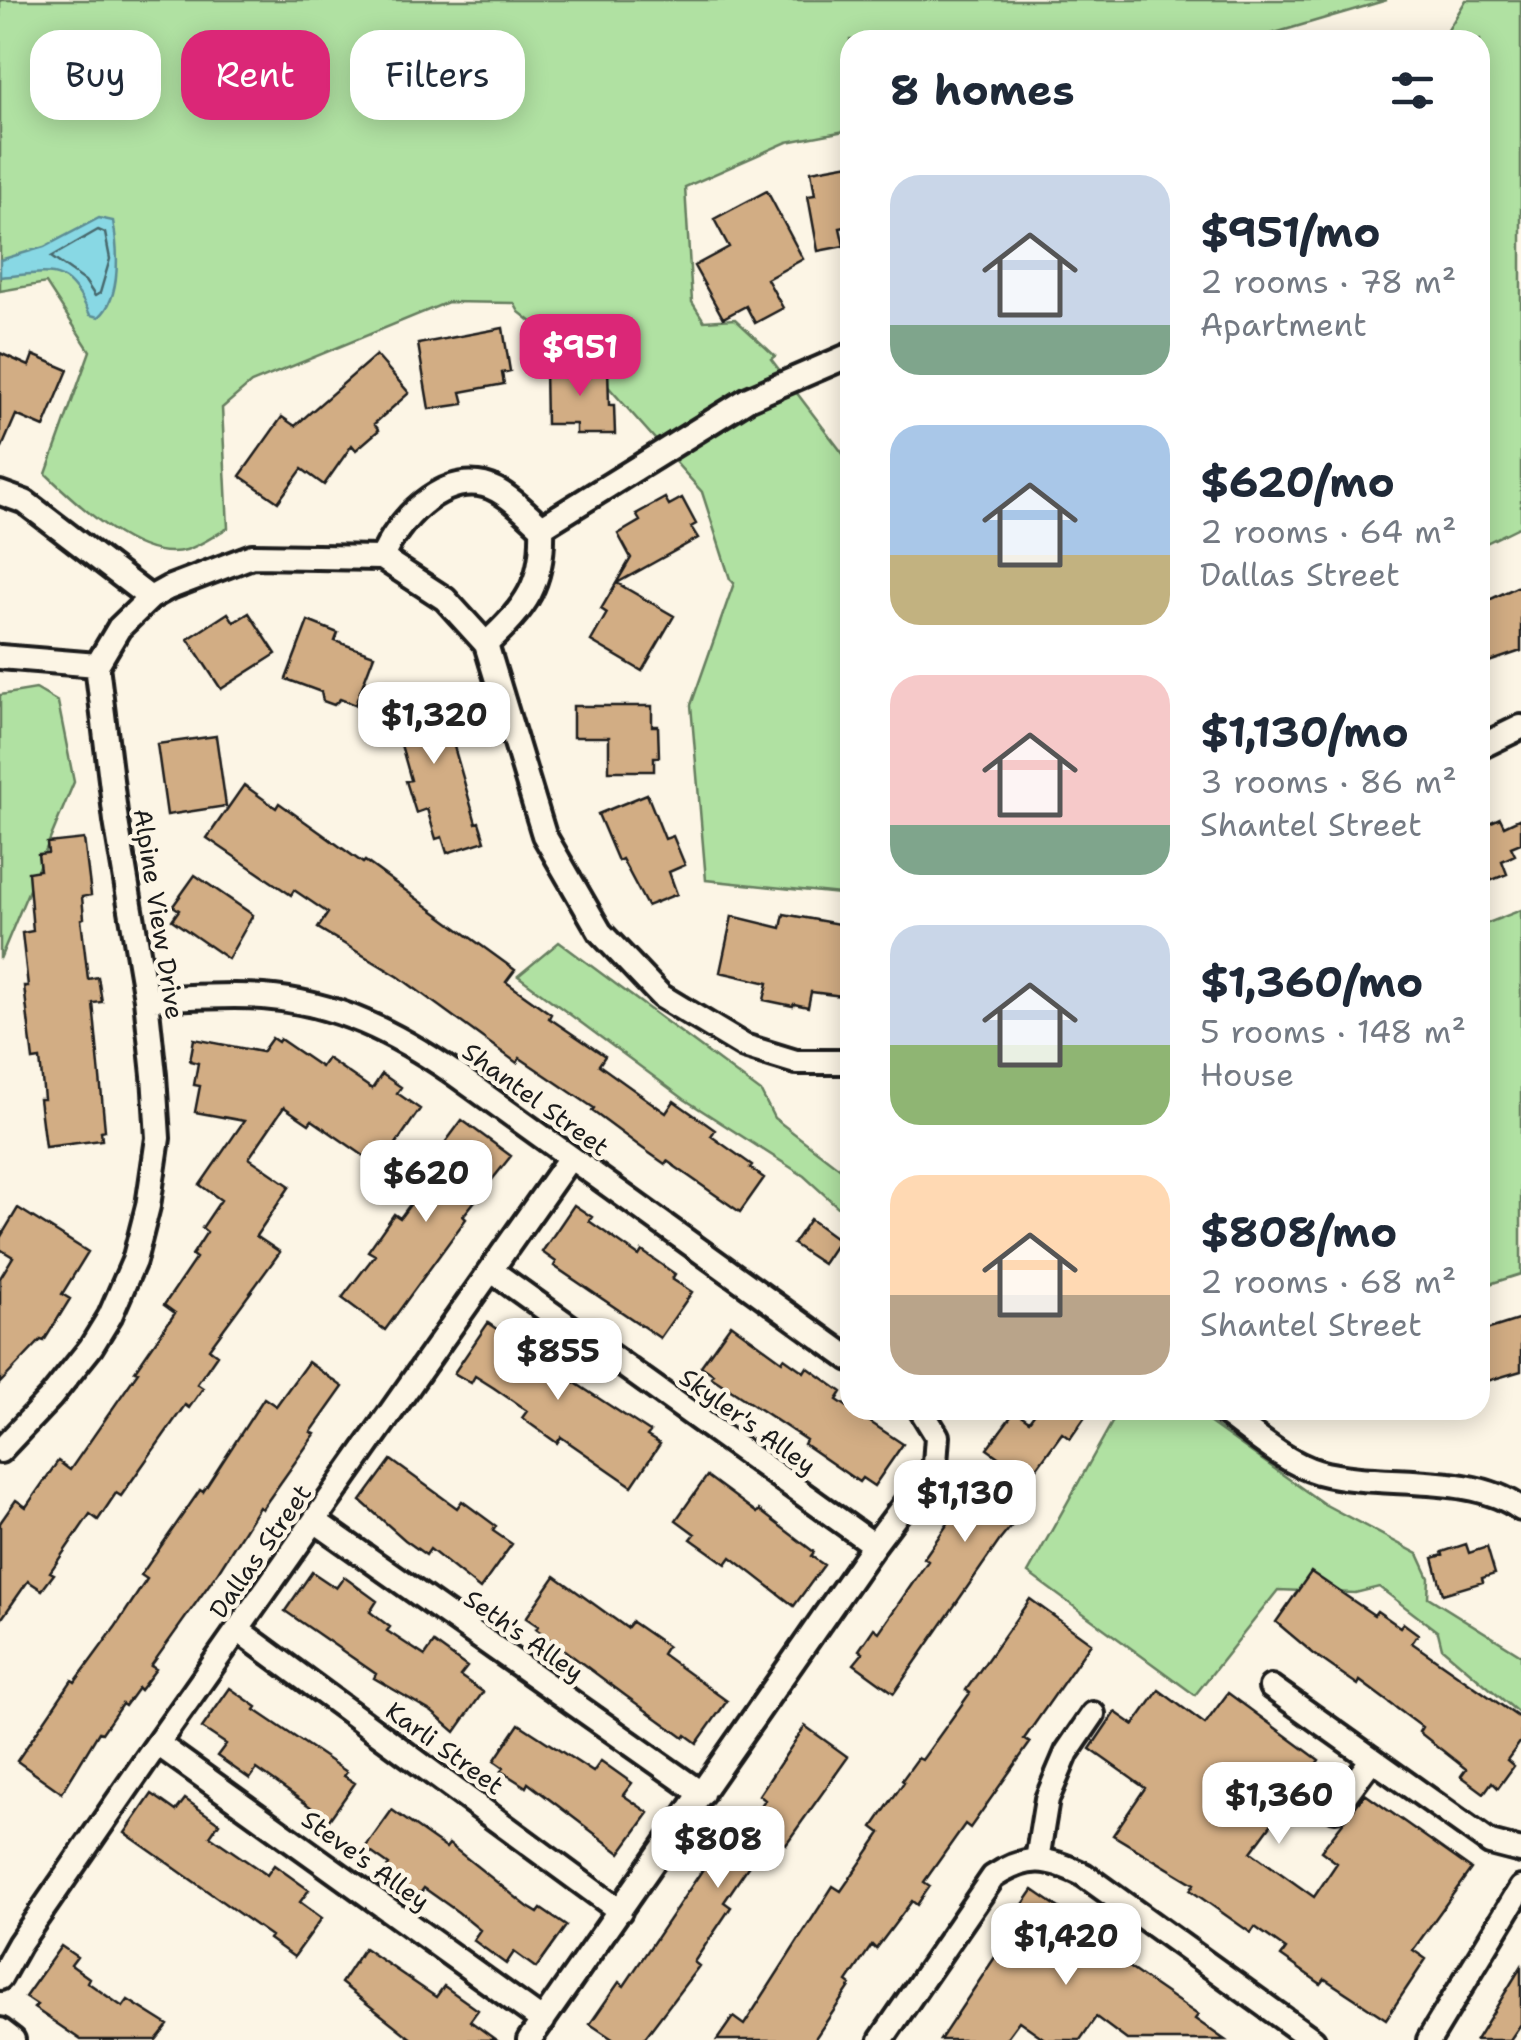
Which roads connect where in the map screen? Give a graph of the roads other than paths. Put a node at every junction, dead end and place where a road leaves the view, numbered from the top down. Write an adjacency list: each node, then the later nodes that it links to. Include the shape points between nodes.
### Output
1 (840, 359): 3 (street, via 748,399)
2 (0, 493): 5 (street, via 24,502)
3 (542, 527): 4 (street, via 485,486 448,488 421,505 390,538); 6 (street, via 538,582 519,614)
4 (382, 558): 5 (street, via 252,556); 6 (street, via 444,599)
5 (150, 598): 8 (street, via 120,628)
6 (486, 644): 12 (street, via 544,834 600,932 661,996 744,1046 796,1062)
7 (0, 657): 8 (street)
8 (98, 665): 11 (street, Alpine View Drive)
9 (1521, 727): 10 (street)
10 (1490, 742)
11 (146, 1000): 13 (street, Shantel Street, via 263,997 371,1023 417,1047); 18 (street, Alpine View Drive, via 158,1138 134,1262 91,1347)
12 (840, 1062)
13 (569, 1159): 14 (street, Dallas Street); 15 (street, Shantel Street)
14 (492, 1271): 20 (street, Dallas Street); 21 (street, Skyler's Alley)
15 (840, 1352)
16 (927, 1420): 21 (street, via 937,1436 935,1464)
17 (1234, 1420): 19 (street, via 1315,1472 1468,1486)
18 (0, 1451)
19 (1521, 1509)
20 (315, 1520): 22 (street, Dallas Street); 27 (street, Seth's Alley)
21 (874, 1545): 27 (street)
22 (238, 1630): 25 (street, Dallas Street); 32 (street, Karli Street)
23 (1270, 1686): 26 (street)
24 (1092, 1714): 30 (street, via 1046,1799)
25 (158, 1744): 33 (street, Dallas Street); 35 (street, Steve's Alley)
26 (1372, 1760): 28 (street); 29 (street, via 1490,1843)
27 (702, 1794): 32 (street)
28 (1335, 1808)
29 (1521, 1851)
30 (1037, 1860): 37 (street, via 993,1877); 38 (street, via 1084,1875)
31 (1521, 1888): 39 (street)
32 (620, 1911): 35 (street)
33 (0, 1978)
34 (0, 2030): 36 (street)
35 (536, 2030)
36 (14, 2040)
37 (880, 2040)
38 (1314, 2040)
39 (1428, 2040)

